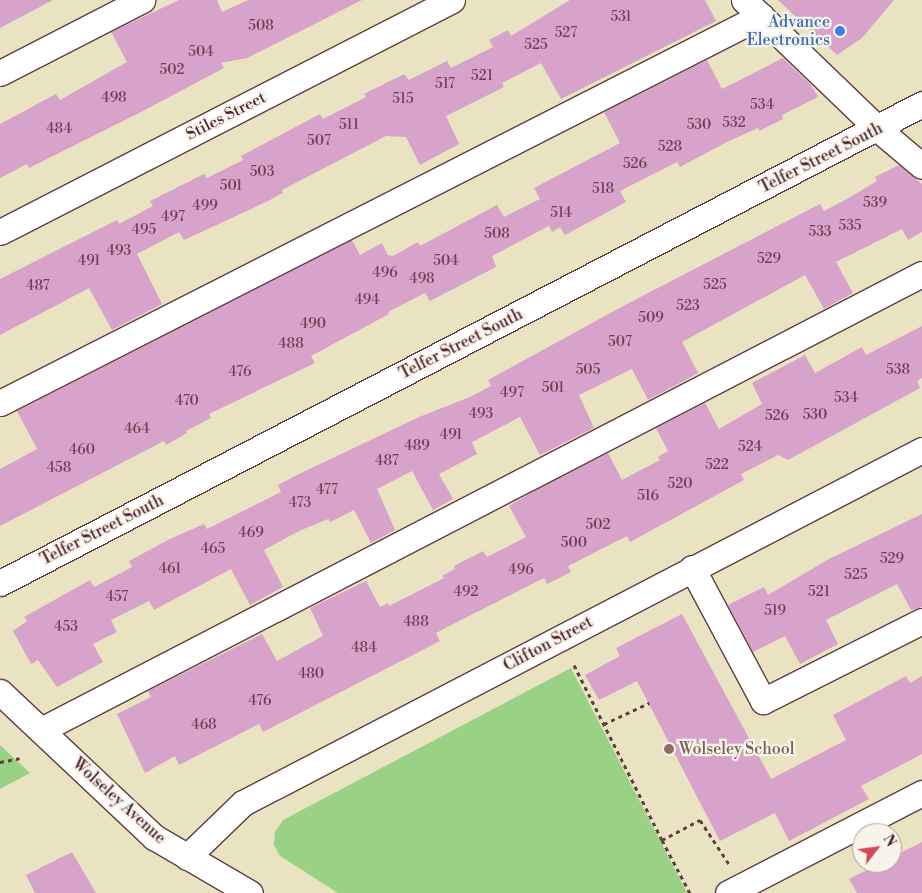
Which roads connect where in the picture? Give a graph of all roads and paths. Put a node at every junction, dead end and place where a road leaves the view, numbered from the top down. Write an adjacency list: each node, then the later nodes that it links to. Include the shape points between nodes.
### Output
1 (142, 0): 4 (street)
2 (452, 0): 8 (street, Stiles Street)
3 (753, 8): 6 (street); 10 (street)
4 (0, 73)
5 (922, 104): 6 (street, Telfer Street South)
6 (878, 129): 7 (street); 13 (street, Telfer Street South)
7 (922, 166)
8 (0, 232)
9 (922, 274): 19 (street)
10 (0, 403)
11 (922, 450): 12 (street, Clifton Street)
12 (692, 568): 14 (street, via 763,701); 24 (street, Clifton Street, via 243,803)
13 (0, 583)
14 (922, 622)
15 (574, 665): 18 (path)
16 (0, 692): 19 (street, Wolseley Avenue)
17 (649, 703): 18 (path)
18 (604, 724): 23 (path)
19 (41, 730): 24 (street, Wolseley Avenue, via 154,837)
20 (20, 758): 21 (path)
21 (0, 762)
22 (922, 793): 25 (street)
23 (662, 840): 25 (path, via 700,820 717,841); 27 (path)
24 (187, 857): 26 (street, Wolseley Avenue)
25 (734, 889)
26 (250, 893)
27 (690, 893)

